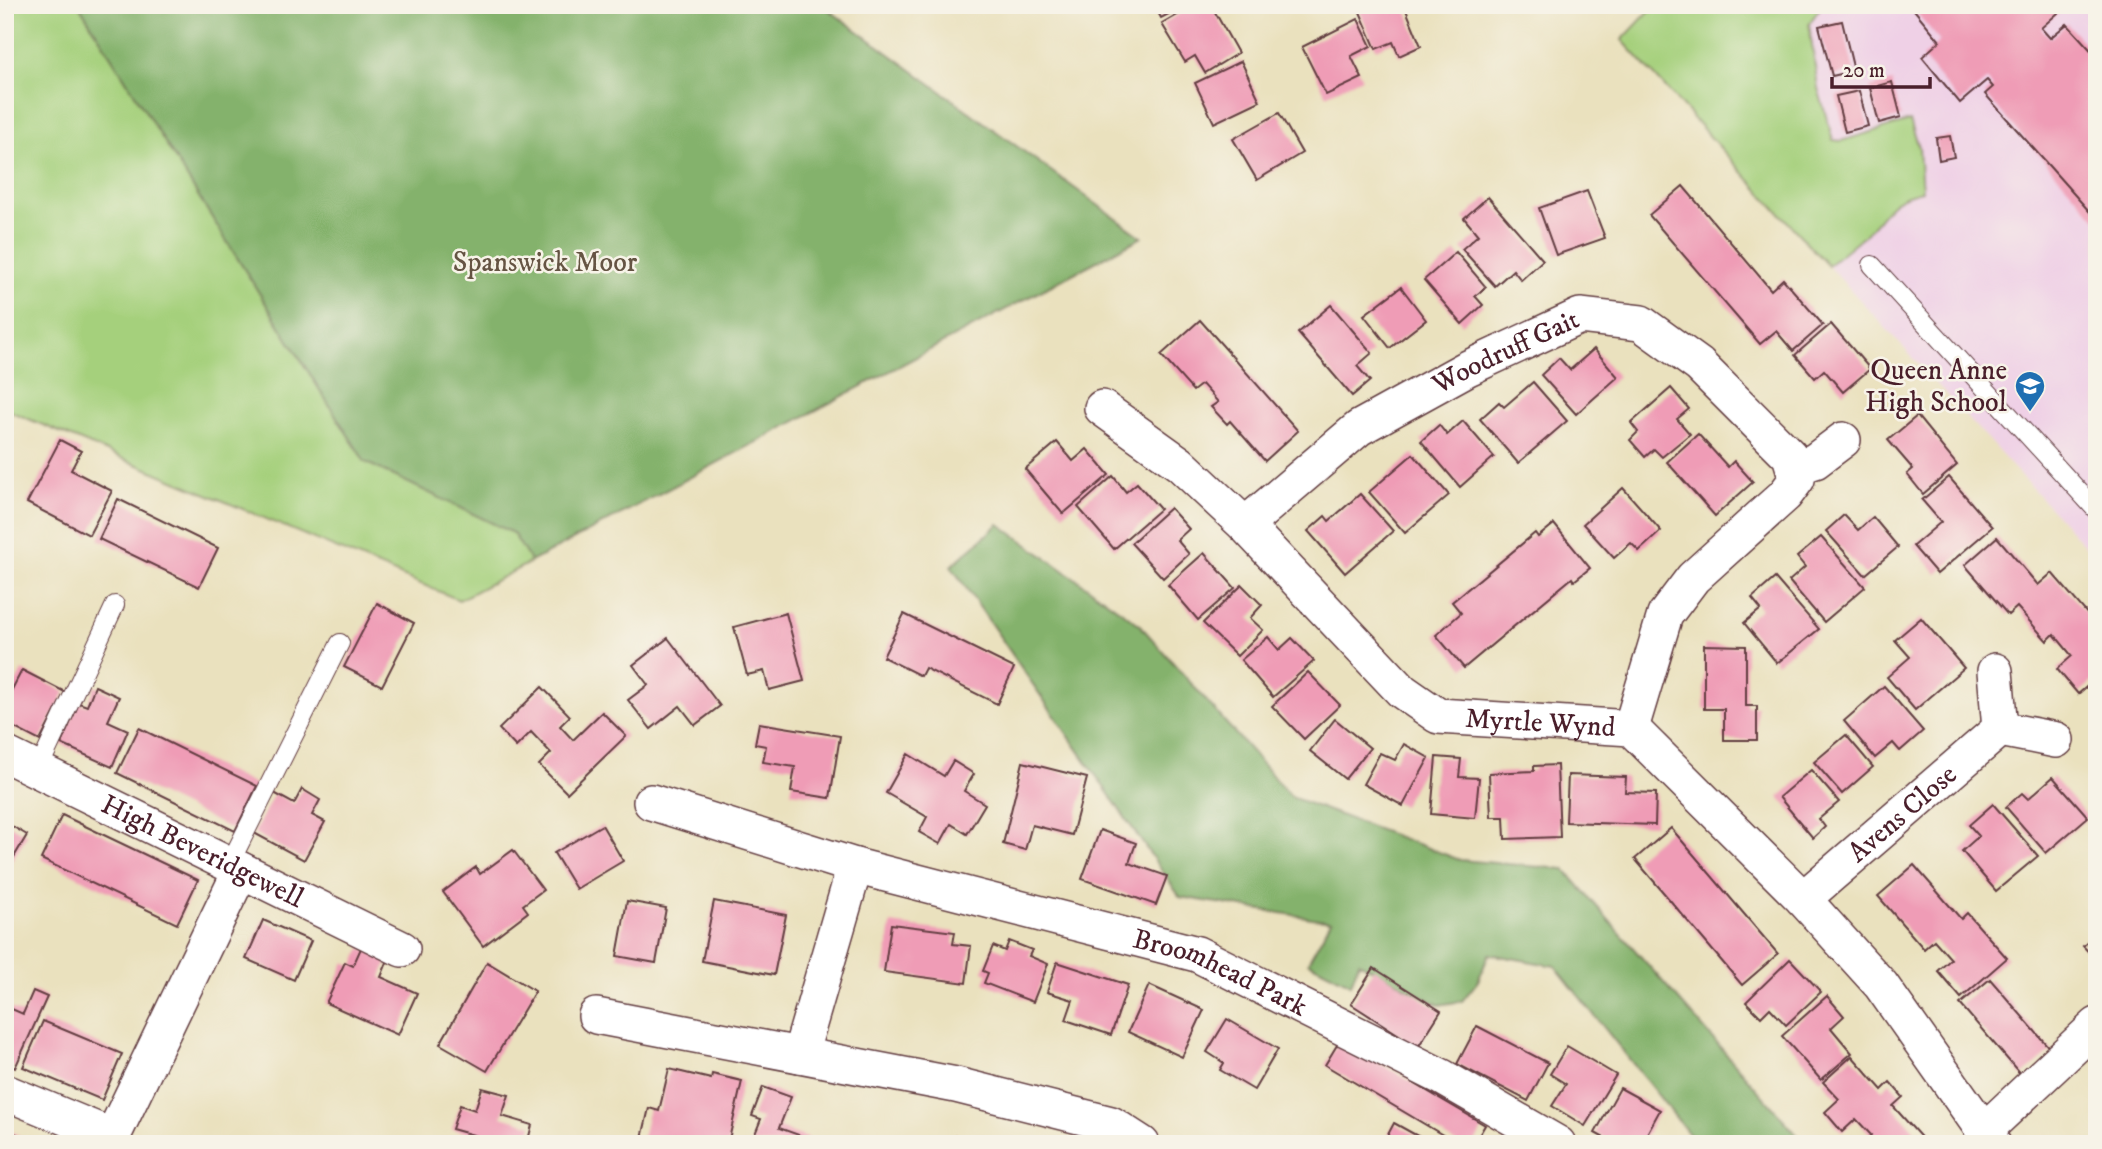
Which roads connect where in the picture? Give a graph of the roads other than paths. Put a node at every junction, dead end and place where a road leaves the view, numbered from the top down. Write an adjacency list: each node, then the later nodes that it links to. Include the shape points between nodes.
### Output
1 (1872, 264): 5 (lane)
2 (1102, 408): 6 (street, Myrtle Wynd, via 1180,464)
3 (1843, 440): 4 (street, via 1815,461)
4 (1794, 468): 6 (street, Woodruff Gait, via 1790,456 1699,365 1641,323 1580,316 1466,369 1359,428); 10 (street, via 1797,479 1785,495 1693,578 1665,615)
5 (2097, 511)
6 (1245, 525): 10 (street, Myrtle Wynd, via 1402,691 1438,716)
7 (115, 604): 14 (lane)
8 (340, 643): 17 (lane)
9 (1995, 671): 11 (street)
10 (1631, 728): 18 (street, Myrtle Wynd)
11 (2000, 729): 12 (street); 18 (street, Avens Close)
12 (2056, 740)
13 (5, 754): 14 (street, High Beveridgewell)
14 (38, 769): 17 (street, High Beveridgewell)
15 (652, 802): 16 (street, Broomhead Park)
16 (855, 866): 22 (street); 27 (street, Broomhead Park, via 1197,954 1442,1077)
17 (235, 868): 19 (street, High Beveridgewell); 25 (street)
18 (1803, 899): 24 (street, Myrtle Wynd, via 1881,985)
19 (402, 948)
20 (596, 1016): 22 (street)
21 (2097, 1025): 24 (street)
22 (800, 1055): 26 (street, via 956,1085 1111,1124)
23 (5, 1092): 25 (street)
24 (1988, 1138)
25 (111, 1141)
26 (1142, 1144)
27 (1558, 1144)

